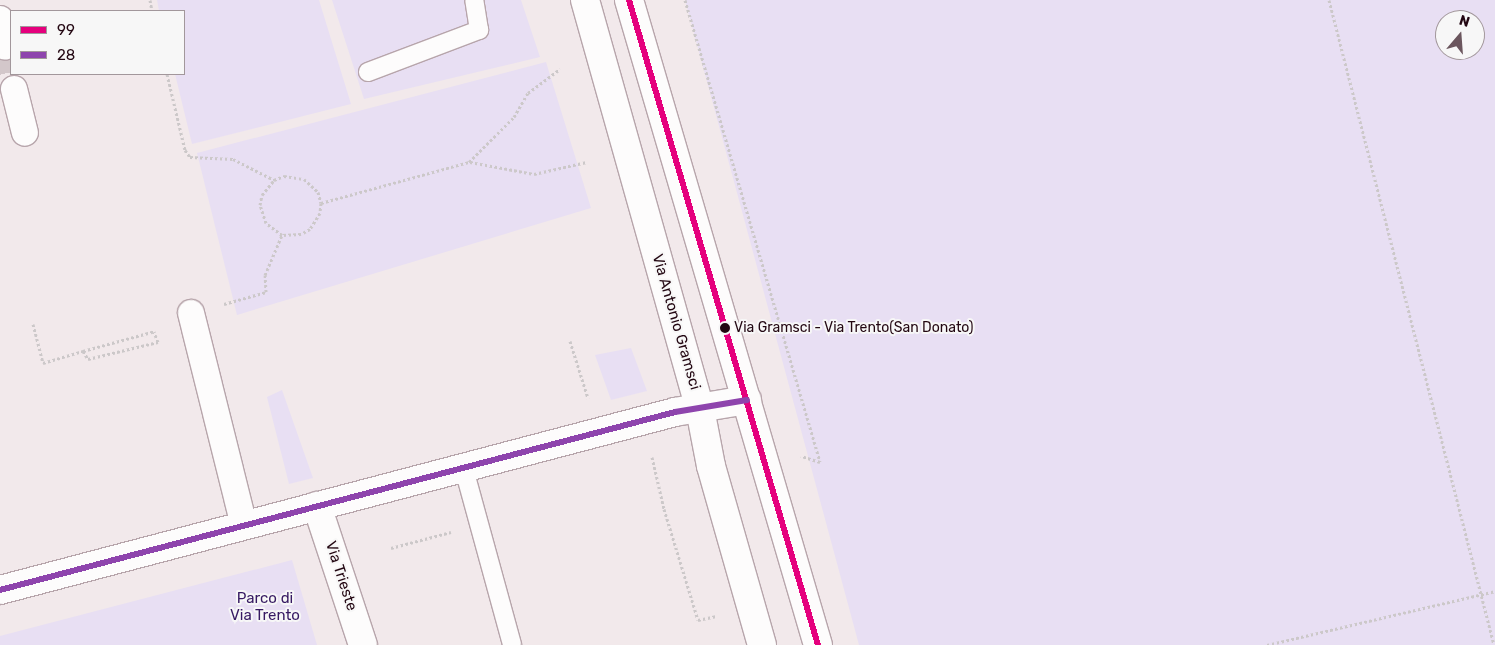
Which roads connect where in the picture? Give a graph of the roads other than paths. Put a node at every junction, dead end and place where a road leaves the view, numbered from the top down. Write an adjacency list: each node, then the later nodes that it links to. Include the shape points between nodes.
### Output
1 (474, 0): 6 (lane, via 478,30)
2 (586, 0): 11 (street, Via Antonio Gramsci)
3 (629, 0): 10 (street)
4 (0, 19): 5 (street)
5 (5, 47)
6 (368, 72)
7 (14, 90): 8 (street)
8 (25, 133)
9 (192, 317): 14 (street)
10 (747, 400): 11 (street); 19 (street)
11 (700, 409): 12 (street, via 675,412); 18 (street, Via Antonio Gramsci, via 712,466)
12 (464, 469): 13 (street); 17 (lane)
13 (317, 506): 14 (street); 16 (street, Via Trieste)
14 (244, 526): 15 (street)
15 (0, 590)
16 (364, 645)
17 (512, 645)
18 (762, 645)
19 (818, 645)

